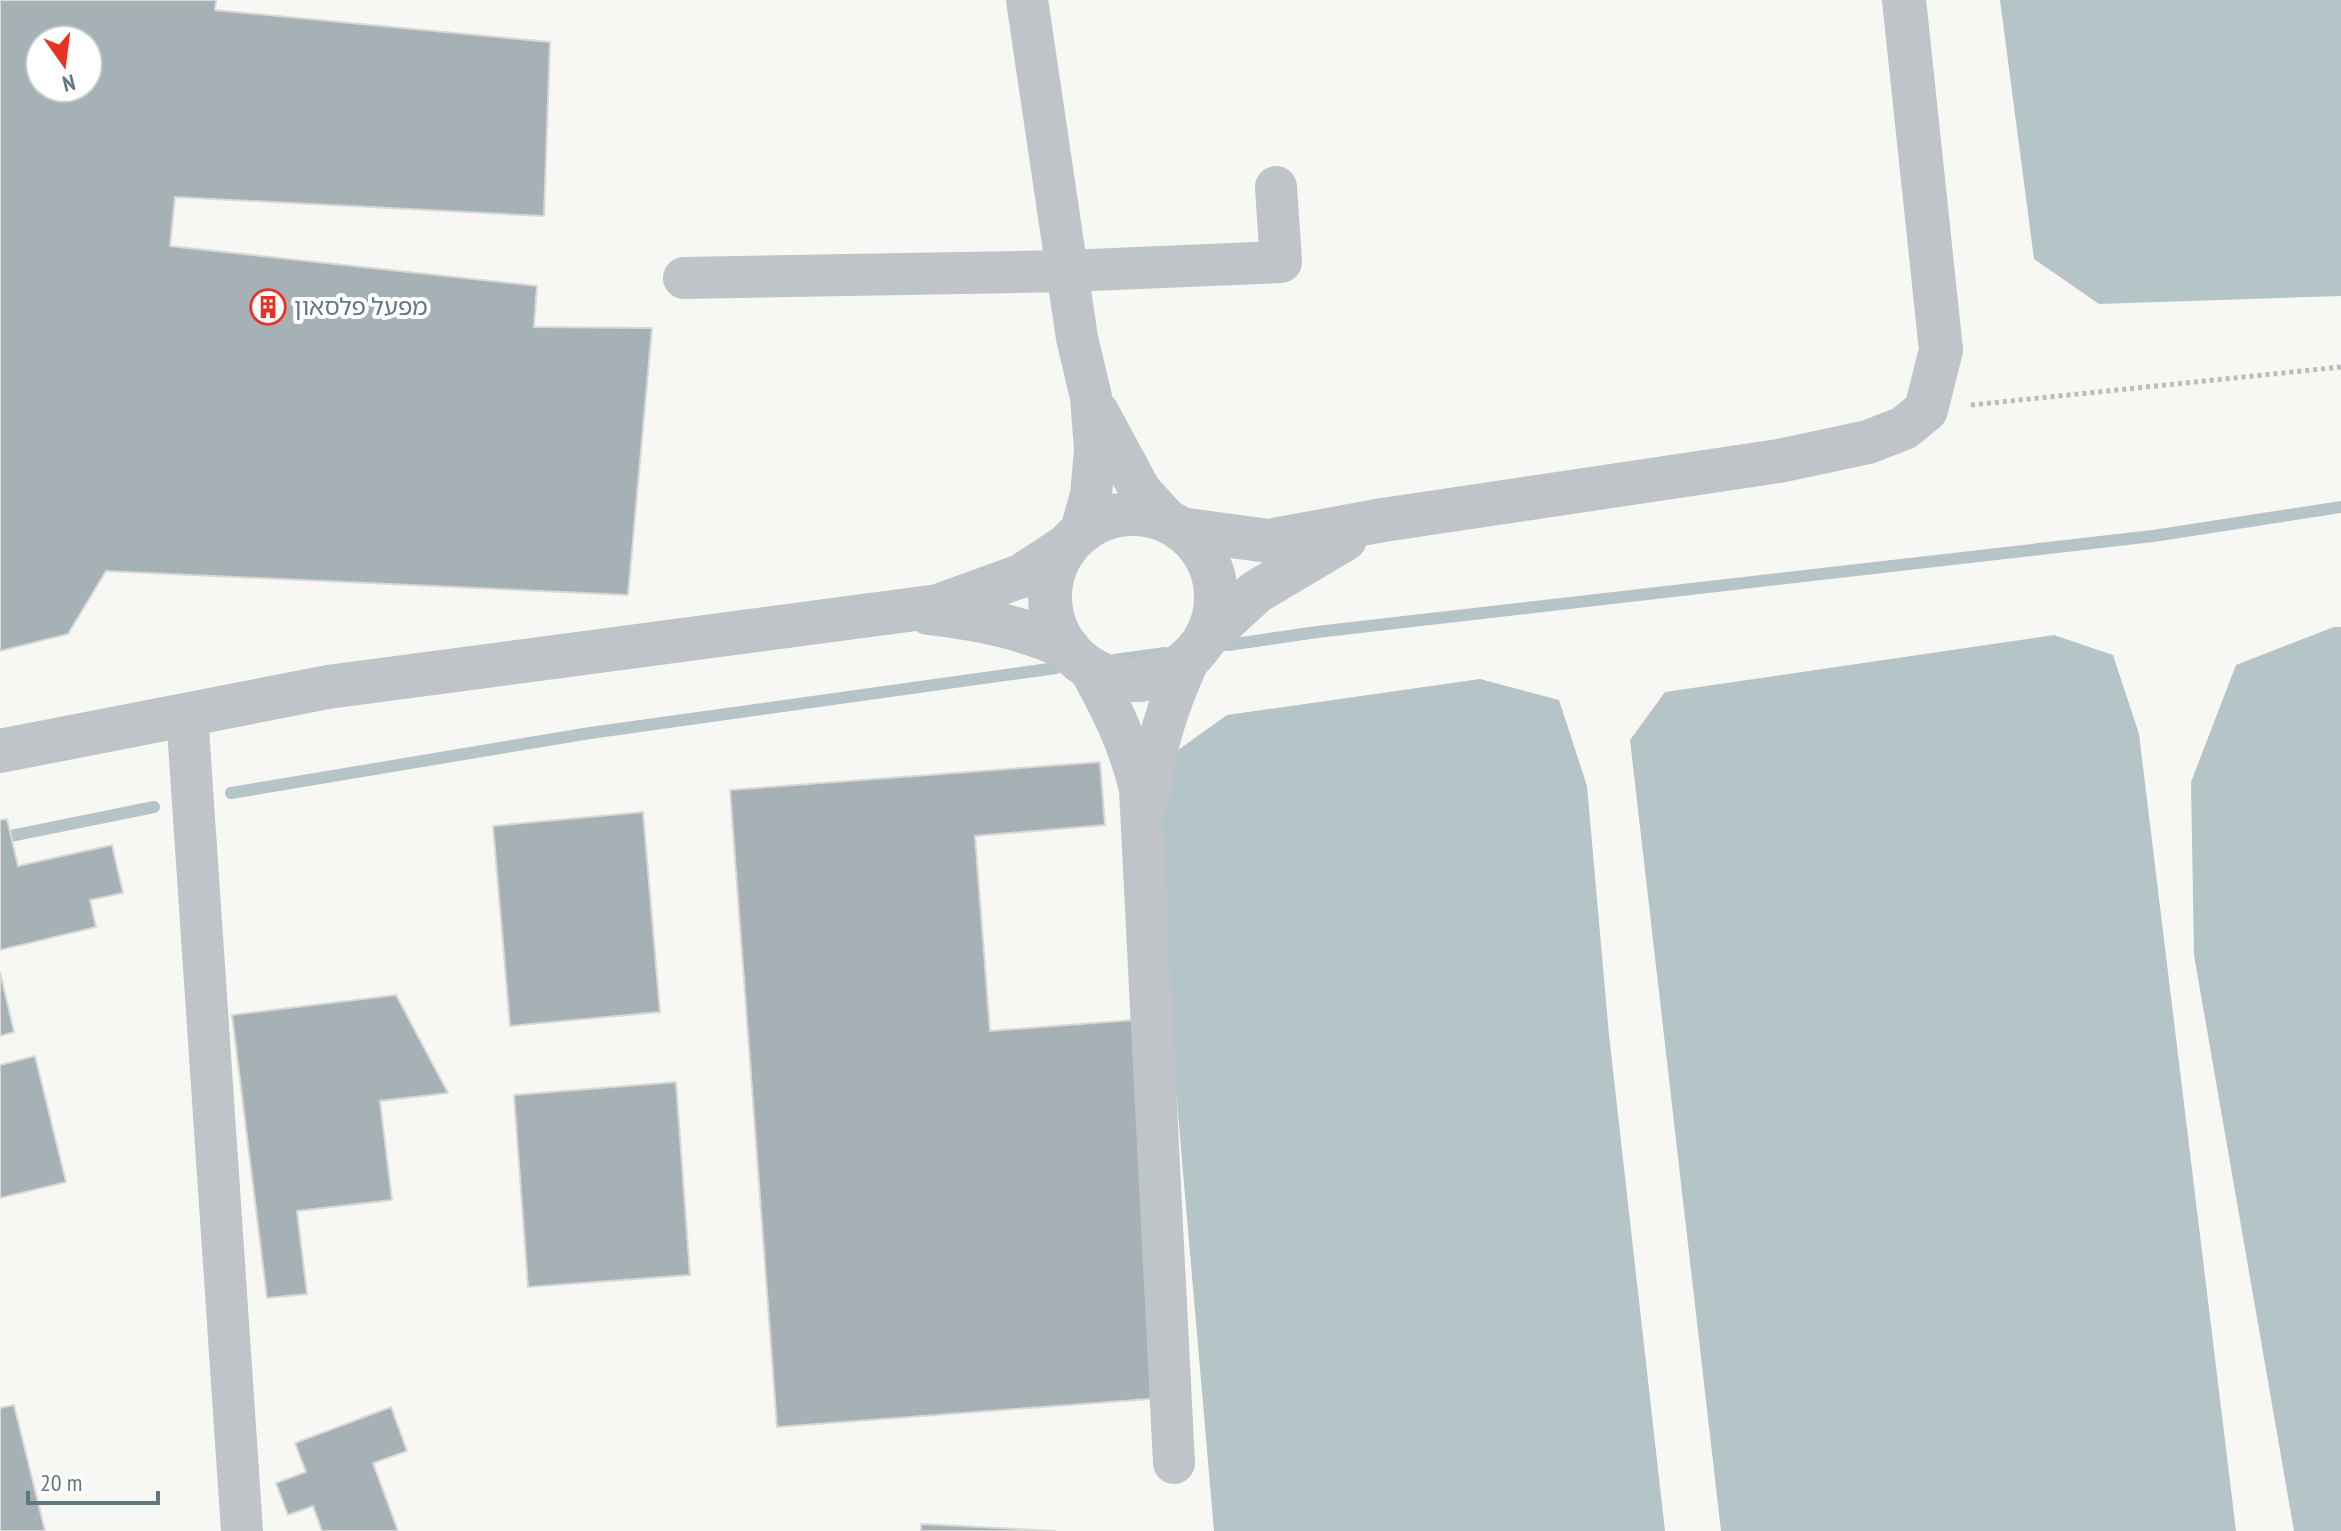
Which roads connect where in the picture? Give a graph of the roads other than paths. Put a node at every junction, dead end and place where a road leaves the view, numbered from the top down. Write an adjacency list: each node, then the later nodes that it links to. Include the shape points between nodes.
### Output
1 (1027, 0): 4 (street)
2 (1904, 0): 7 (street, via 1941,350 1926,410 1904,428 1868,442 1808,455)
3 (1276, 187): 4 (street, via 1281,262)
4 (1067, 271): 5 (street); 6 (street)
5 (684, 278)
6 (1091, 397): 8 (street, via 1140,490); 9 (street, via 1091,495)
7 (1383, 520): 8 (street, via 1268,541); 11 (street, via 1256,592)
8 (1175, 526): 9 (street, via 1143,514 1115,515 1089,526); 11 (street, via 1208,559 1216,585 1215,612)
9 (1074, 540): 10 (street, via 1021,576 981,592); 12 (street, via 1054,570 1050,597 1054,624)
10 (890, 613): 12 (street, via 974,618 1033,633); 13 (street, via 328,687)
11 (1198, 648): 12 (street, via 1166,673 1139,680 1112,677); 15 (street, via 1169,704 1152,770)
12 (1078, 657): 15 (street, via 1108,700 1131,752 1140,789)
13 (187, 714): 14 (street); 17 (street)
14 (0, 751)
15 (1143, 847): 16 (street)
16 (1174, 1463)
17 (242, 1531)

